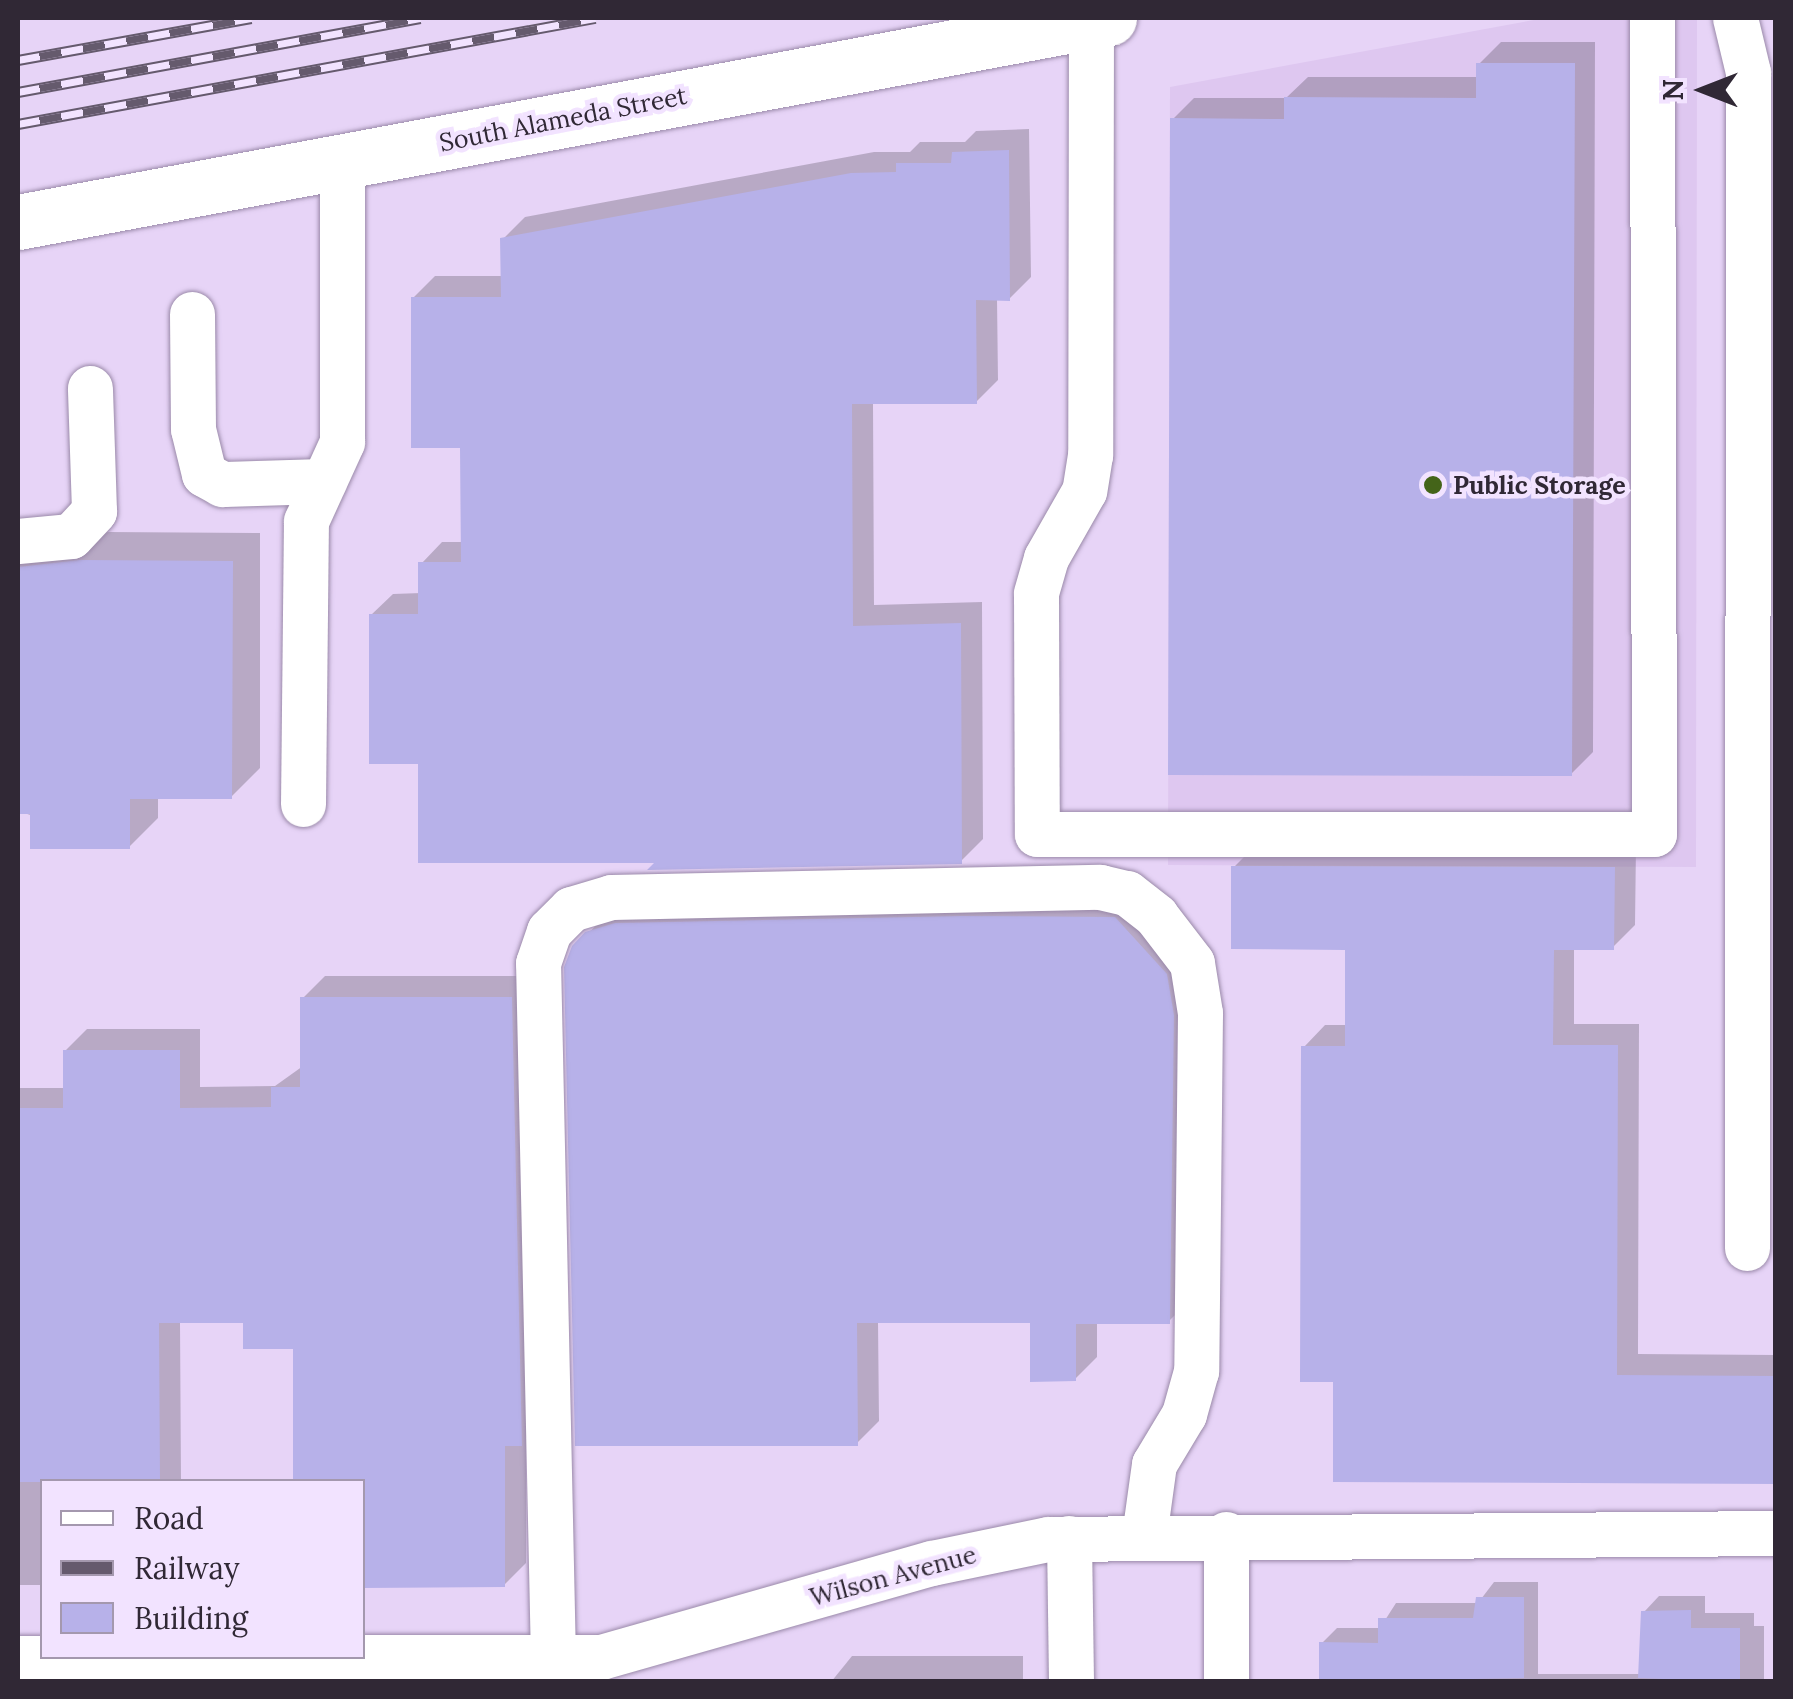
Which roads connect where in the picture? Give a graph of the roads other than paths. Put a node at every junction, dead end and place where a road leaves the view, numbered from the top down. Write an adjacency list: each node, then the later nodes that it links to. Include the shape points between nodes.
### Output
1 (1652, 18): 3 (street, via 1654,834 1037,834 1036,594 1046,558 1084,491 1090,455)
2 (1735, 18): 4 (street)
3 (1100, 19): 5 (main road, South Alameda Street)
4 (1762, 71): 12 (street)
5 (342, 161): 6 (main road, South Alameda Street); 9 (street, via 342,442)
6 (18, 222)
7 (192, 314): 9 (street, via 193,430 204,474 222,484)
8 (90, 388): 10 (street, via 94,511 71,536)
9 (324, 481): 11 (street, via 306,521)
10 (18, 541)
11 (302, 804)
12 (1747, 1248)
13 (1776, 1533): 14 (street, Wilson Avenue)
14 (1226, 1534): 15 (street, Wilson Avenue); 21 (street)
15 (1144, 1536): 16 (street, Wilson Avenue); 18 (street, via 1154,1464 1184,1414 1196,1370 1200,1013 1192,963 1156,916 1127,893 1100,886 611,897 571,909 549,931 538,964)
16 (1070, 1538): 18 (street, Wilson Avenue, via 932,1563 619,1652); 20 (street)
17 (122, 1659): 19 (street, Wilson Avenue)
18 (553, 1659): 19 (street, Wilson Avenue)
19 (414, 1670)
20 (1071, 1682)
21 (1226, 1682)

